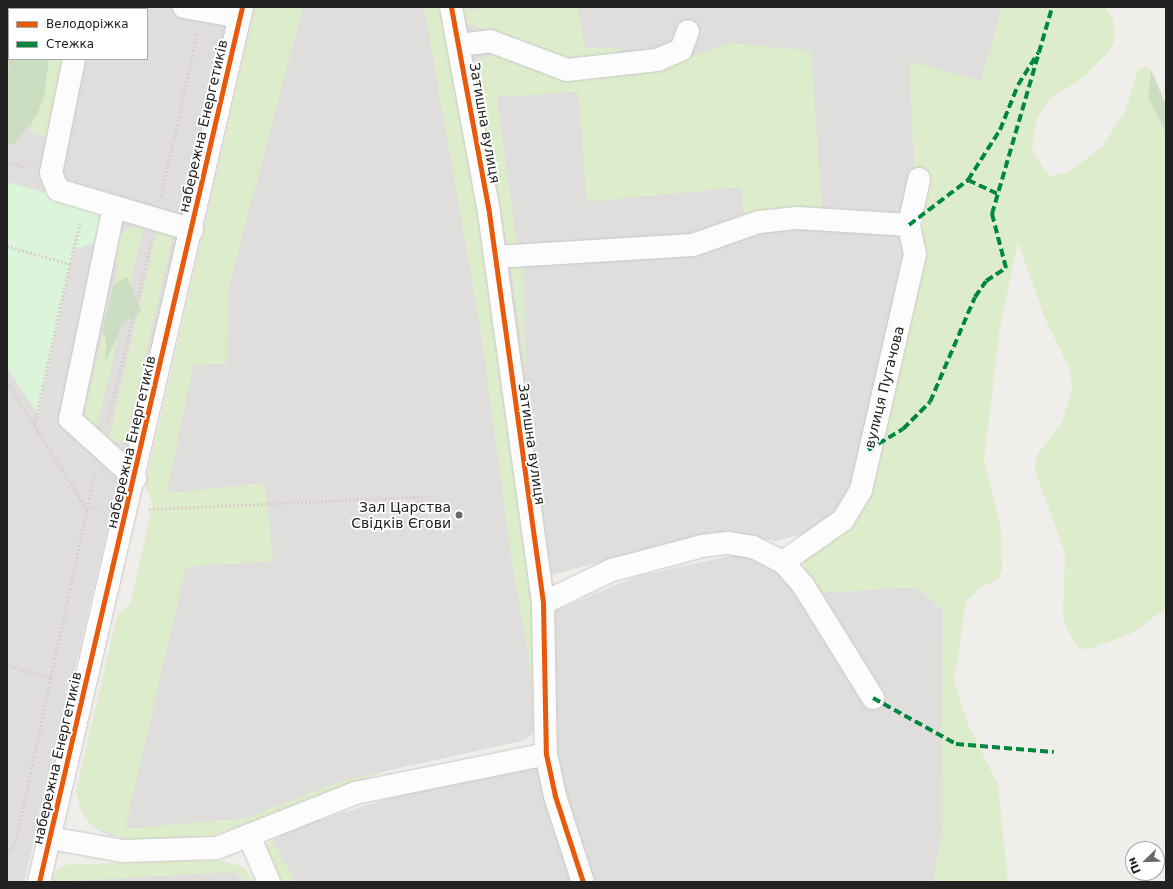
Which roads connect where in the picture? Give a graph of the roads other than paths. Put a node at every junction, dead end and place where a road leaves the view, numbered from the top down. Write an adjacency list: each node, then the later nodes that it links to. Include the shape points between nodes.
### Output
1 (184, 7): 3 (street)
2 (451, 7): 5 (street, Затишна вулиця)
3 (241, 12): 10 (street, набережна Енергетиків)
4 (688, 31): 5 (street, via 681,50 657,60 567,70 490,41)
5 (459, 45): 11 (street, Затишна вулиця)
6 (74, 60): 8 (street, via 51,172 58,190)
7 (919, 179): 9 (street, вулиця Пугачова)
8 (114, 207): 10 (street); 12 (street, via 70,419)
9 (909, 225): 11 (street, via 798,218 759,222 693,245); 13 (street, вулиця Пугачова, via 915,254 860,490 843,520)
10 (192, 230): 12 (street, набережна Енергетиків)
11 (495, 257): 14 (street, Затишна вулиця)
12 (135, 478): 18 (street, набережна Енергетиків)
13 (783, 562): 14 (street, via 753,548 728,543 702,546 612,570); 15 (street, via 803,585)
14 (543, 603): 16 (street, Затишна вулиця)
15 (873, 698)
16 (546, 754): 17 (street, via 369,789 308,809); 21 (street, Затишна вулиця, via 555,796)
17 (249, 836): 18 (street, via 217,848 154,851 110,850); 20 (street)
18 (50, 838): 19 (street, набережна Енергетиків)
19 (39, 882)
20 (269, 882)
21 (582, 882)

